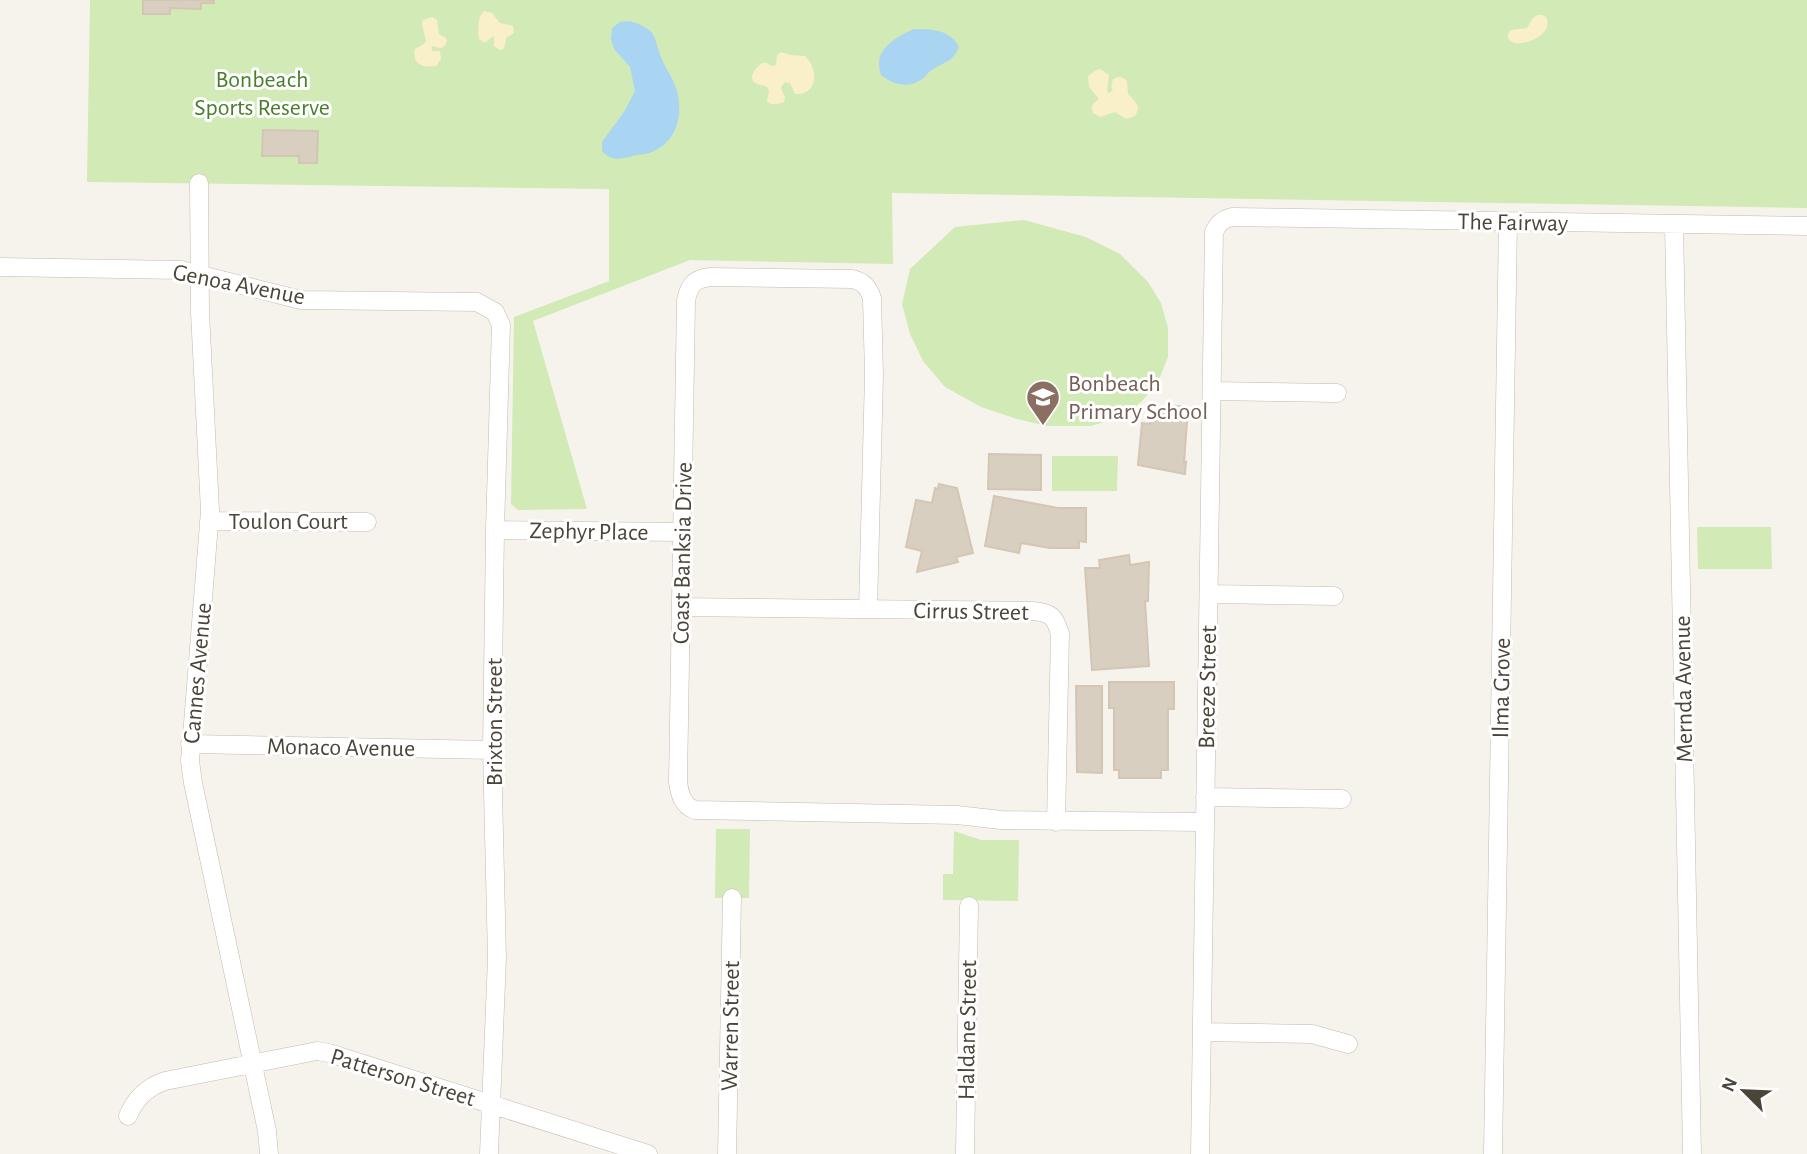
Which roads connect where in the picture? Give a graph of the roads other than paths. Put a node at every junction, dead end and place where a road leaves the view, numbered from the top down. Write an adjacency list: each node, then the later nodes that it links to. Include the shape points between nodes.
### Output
1 (199, 183): 7 (street, Cannes Avenue)
2 (1221, 221): 3 (street, The Fairway, via 1232,217); 9 (street, Breeze Street, via 1214,232)
3 (1508, 221): 4 (street, The Fairway); 38 (street, Ilma Grove)
4 (1674, 224): 5 (street, The Fairway); 39 (street, Mernda Avenue)
5 (1807, 226)
6 (0, 267): 7 (street, Genoa Avenue, via 160,269)
7 (199, 274): 8 (street, Genoa Avenue, via 301,300); 11 (street, Cannes Avenue)
8 (477, 302): 13 (street, Brixton Street, via 495,312 501,325)
9 (1212, 391): 10 (street); 15 (street, Breeze Street)
10 (1337, 393)
11 (209, 521): 12 (street, Toulon Court); 19 (street, Cannes Avenue)
12 (367, 522)
13 (495, 530): 14 (street, Zephyr Place); 20 (street, Brixton Street)
14 (683, 532): 17 (street, Coast Banksia Drive); 18 (street, Coast Banksia Drive, via 685,301 691,284 710,276 859,280 872,298)
15 (1209, 594): 16 (street); 21 (street, Breeze Street)
16 (1334, 596)
17 (682, 607): 18 (street, Cirrus Street); 23 (street, Coast Banksia Drive, via 678,782 679,794 690,808 957,814)
18 (868, 609): 23 (street, Cirrus Street, via 1043,611 1057,622)
19 (190, 744): 20 (street, Monaco Avenue); 29 (street, Cannes Avenue, via 193,783)
20 (492, 750): 30 (street, Brixton Street, via 497,958)
21 (1205, 797): 22 (street); 24 (street, Breeze Street)
22 (1342, 799)
23 (1056, 822): 24 (street, Coast Banksia Drive)
24 (1205, 822): 27 (street, Breeze Street)
25 (732, 898): 35 (street, Warren Street)
26 (969, 906): 36 (street, Haldane Street)
27 (1202, 1032): 28 (street, via 1312,1034); 37 (street, Breeze Street)
28 (1348, 1044)
29 (252, 1063): 30 (street, Patterson Street, via 321,1052); 31 (street, Patterson Street, via 159,1083 141,1095); 32 (street, Cannes Avenue)
30 (491, 1104): 33 (street, Brixton Street); 34 (street, Patterson Street)
31 (128, 1116)
32 (269, 1154)
33 (489, 1154)
34 (648, 1154)
35 (727, 1154)
36 (965, 1154)
37 (1200, 1154)
38 (1493, 1154)
39 (1692, 1154)

